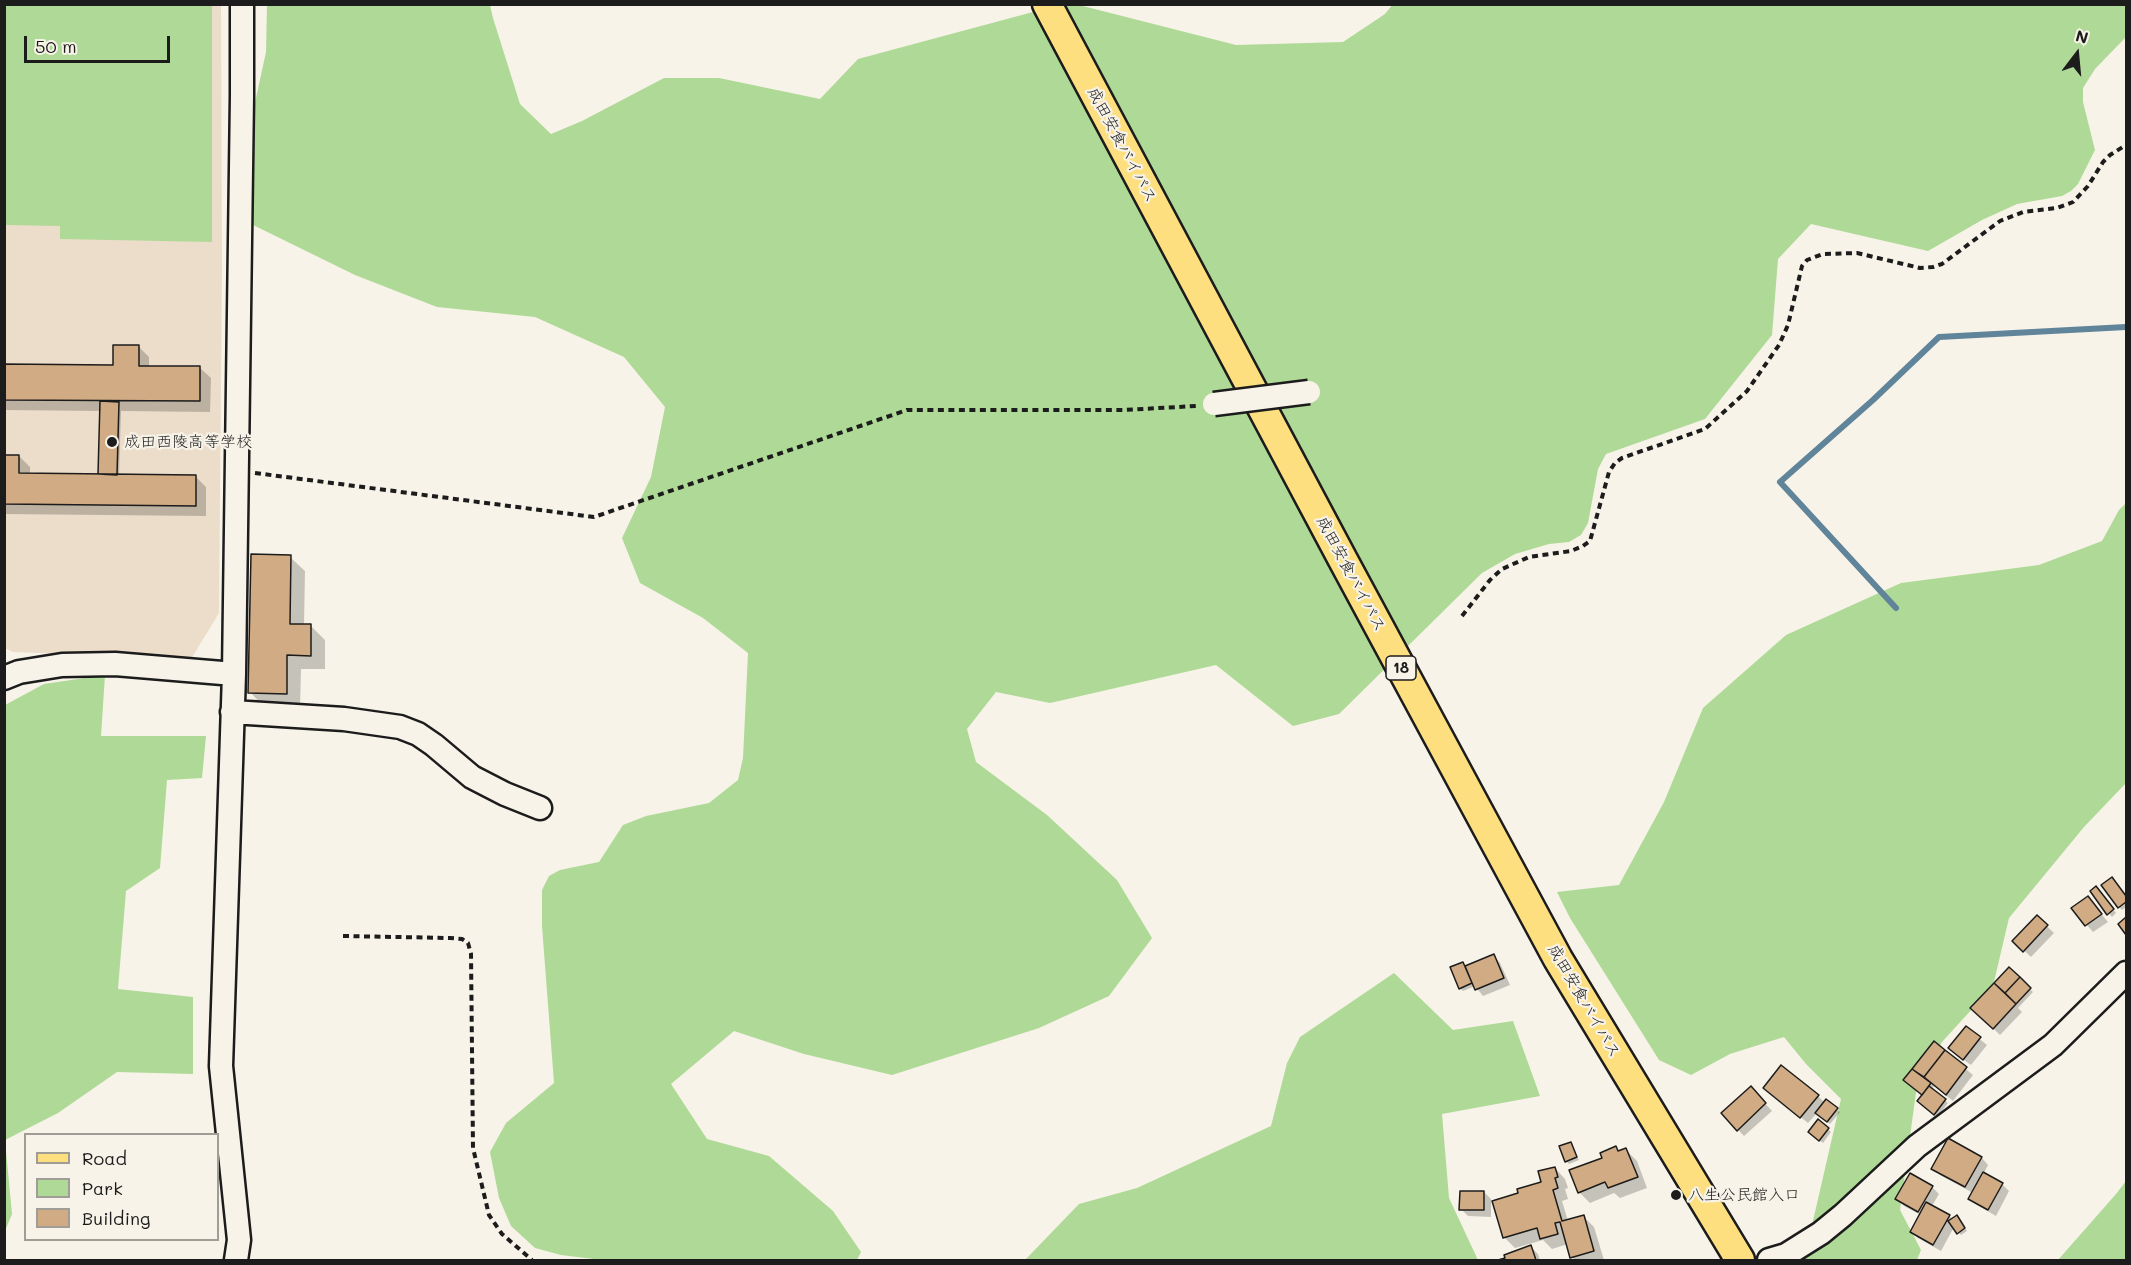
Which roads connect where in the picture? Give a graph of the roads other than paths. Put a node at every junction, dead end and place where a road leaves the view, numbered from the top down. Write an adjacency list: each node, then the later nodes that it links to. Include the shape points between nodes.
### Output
1 (242, 4): 5 (street)
2 (1047, 4): 11 (main road, 成田安食バイパス / 18, via 1542,929)
3 (1310, 392): 4 (street, bridge)
4 (1214, 404)
5 (234, 674): 6 (street, via 115,664 62,664); 7 (street)
6 (4, 678)
7 (232, 712): 8 (street, via 400,727 434,745 472,777); 10 (street, via 221,1066 239,1240)
8 (540, 808)
9 (2127, 973): 12 (street, via 2053,1045 1917,1146 1829,1227 1786,1255)
10 (236, 1260)
11 (1742, 1260)
12 (1769, 1260)

